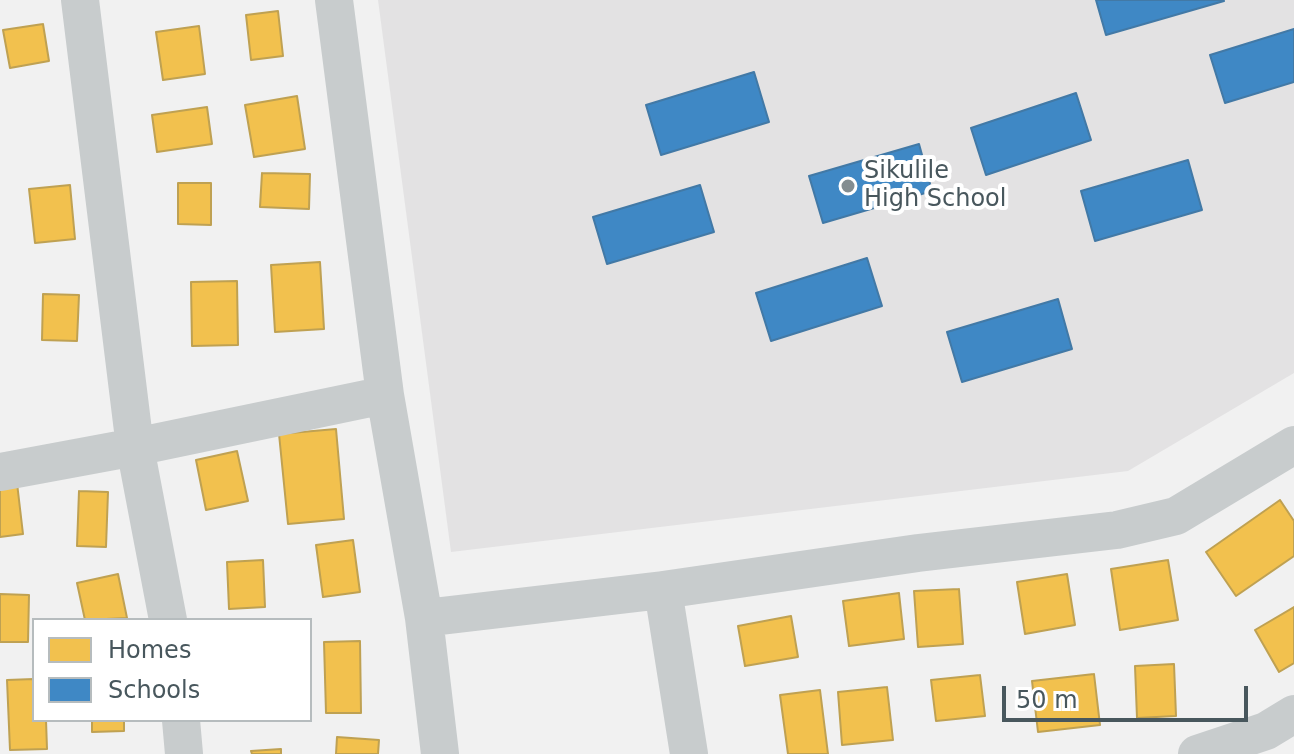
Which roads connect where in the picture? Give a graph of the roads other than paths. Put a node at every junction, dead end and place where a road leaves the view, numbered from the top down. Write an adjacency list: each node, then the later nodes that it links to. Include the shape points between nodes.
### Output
1 (80, 0): 5 (street)
2 (334, 0): 3 (street)
3 (385, 395): 5 (street); 9 (street)
4 (1294, 445): 7 (street, via 1176,516 1117,530)
5 (135, 447): 6 (street); 8 (street)
6 (0, 472)
7 (663, 590): 9 (street); 14 (street)
8 (168, 618)
9 (424, 618): 13 (street)
10 (1294, 714): 15 (street, via 1266,731)
11 (181, 722): 12 (street)
12 (184, 754)
13 (440, 754)
14 (689, 754)
15 (1197, 754)

